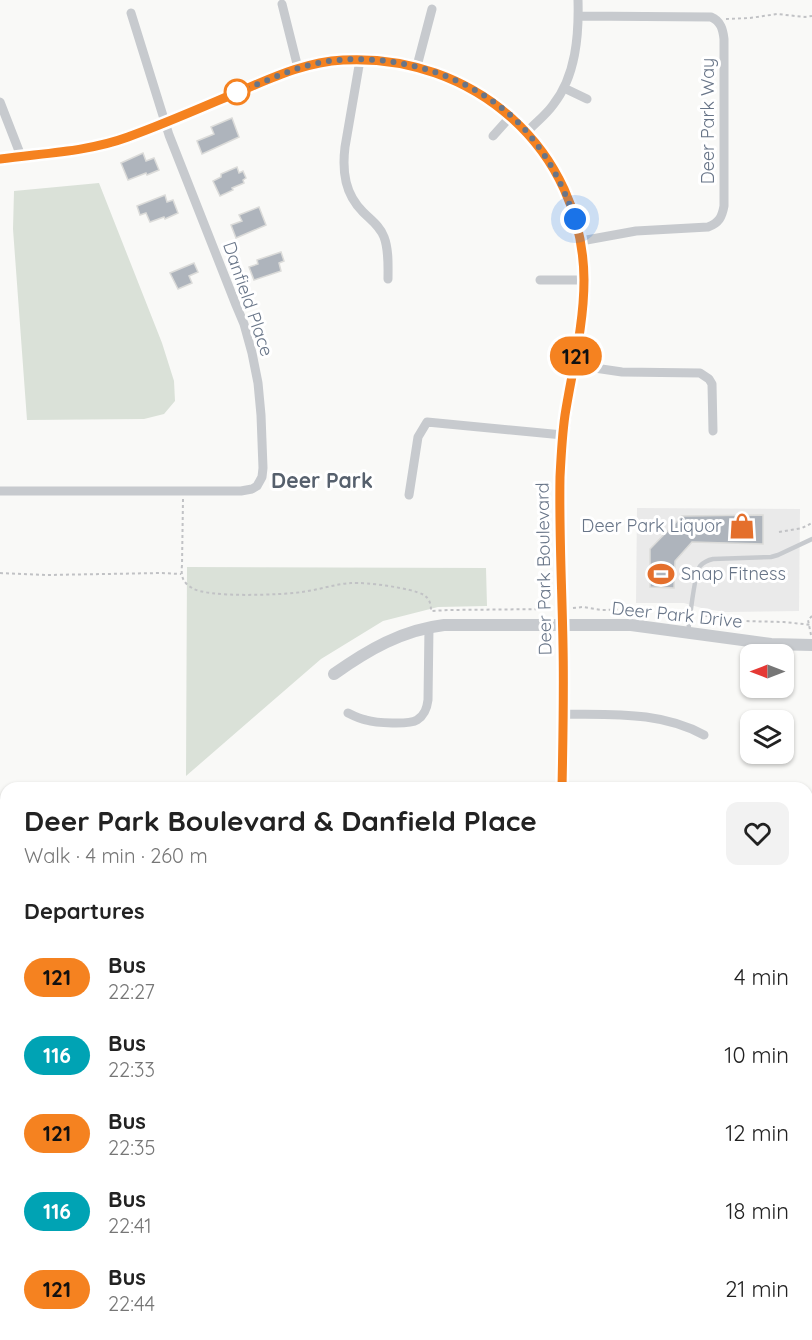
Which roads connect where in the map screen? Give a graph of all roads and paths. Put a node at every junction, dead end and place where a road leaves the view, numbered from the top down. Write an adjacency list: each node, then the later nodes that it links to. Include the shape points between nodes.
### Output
1 (578, 0): 5 (street)
2 (282, 4): 10 (street)
3 (432, 9): 9 (street)
4 (131, 14): 15 (street)
5 (578, 16): 7 (street, via 705,16); 11 (street, via 574,56)
6 (812, 16): 7 (path, via 769,15)
7 (718, 22): 20 (street, Deer Park Way, via 724,39 721,218 708,227 636,231)
8 (360, 60): 9 (street, Deer Park Boulevard); 10 (street, Deer Park Boulevard); 21 (street, via 343,159 344,179 351,198 384,237)
9 (417, 66): 14 (street, Deer Park Boulevard, via 478,92)
10 (298, 68): 15 (street, Deer Park Boulevard)
11 (564, 88): 12 (street); 16 (street)
12 (587, 99)
13 (0, 102): 18 (street)
14 (511, 116): 16 (street, Deer Park Boulevard); 17 (street)
15 (165, 123): 18 (street, Deer Park Boulevard, via 90,148); 28 (street, Danfield Place, via 244,324 258,383 263,436 262,477 257,486 241,491)
16 (527, 132): 20 (street, Deer Park Boulevard, via 560,180)
17 (493, 136)
18 (21, 156): 19 (street, Deer Park Boulevard)
19 (0, 159)
20 (581, 241): 23 (street, Deer Park Boulevard)
21 (388, 279)
22 (540, 280): 23 (street)
23 (584, 280): 24 (street, Deer Park Boulevard)
24 (574, 365): 25 (street, via 622,372 700,373 712,384); 26 (street, Deer Park Boulevard)
25 (712, 431)
26 (563, 435): 29 (street, via 427,422 418,437); 37 (street, Deer Park Boulevard)
27 (0, 491): 28 (street, Danfield Place)
28 (183, 491): 34 (path)
29 (409, 495)
30 (812, 523): 31 (path)
31 (779, 532)
32 (812, 539): 39 (lane, via 771,557 706,561 696,576)
33 (0, 573): 34 (path)
34 (181, 574): 35 (path, via 193,589 218,595 300,593 351,583 374,584 424,596)
35 (431, 611)
36 (812, 616): 40 (path, via 808,620)
37 (562, 625): 38 (street, Deer Park Drive); 39 (street, Deer Park Drive, via 631,625); 43 (street, Deer Park Boulevard)
38 (429, 627): 41 (street, Deer Park Drive, via 382,643); 42 (street, via 428,700 423,715 413,722 374,722)
39 (688, 632): 40 (street, Deer Park Drive, via 771,644)
40 (812, 643)
41 (334, 674)
42 (348, 713)
43 (563, 714): 44 (street, via 655,718 679,723); 45 (street, Deer Park Boulevard)
44 (704, 735)
45 (562, 782)

